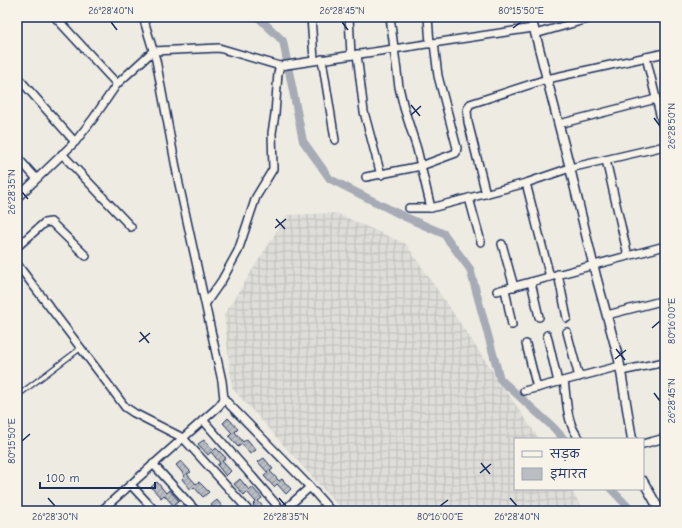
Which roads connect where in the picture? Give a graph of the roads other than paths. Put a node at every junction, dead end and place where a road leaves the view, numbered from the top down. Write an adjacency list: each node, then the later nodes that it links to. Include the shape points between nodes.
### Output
1 (55, 17): 21 (street)
2 (143, 17): 12 (street)
3 (311, 17): 17 (street)
4 (349, 17): 14 (street)
5 (390, 17): 11 (street)
6 (428, 17): 10 (street)
7 (531, 17): 9 (street)
8 (595, 17): 9 (street)
9 (534, 31): 10 (street); 19 (street)
10 (432, 44): 11 (street); 31 (street, via 457,151 454,155)
11 (394, 49): 14 (street); 31 (street, via 399,87)
12 (153, 51): 18 (street, via 219,48); 21 (street); 58 (street, via 179,184)
13 (665, 53): 15 (street)
14 (354, 55): 16 (street); 33 (street, via 364,112)
15 (646, 57): 19 (street); 22 (street)
16 (322, 59): 17 (street); 25 (street)
17 (314, 60): 18 (street)
18 (283, 65): 58 (street, via 278,73 273,128 273,169 256,197 238,251)
19 (547, 79): 23 (street); 37 (street, via 468,106 468,122)
20 (21, 81): 26 (street)
21 (117, 84): 26 (street)
22 (656, 99): 23 (street); 24 (street)
23 (559, 124): 32 (street)
24 (665, 135)
25 (335, 140)
26 (75, 142): 28 (street)
27 (665, 146): 30 (street)
28 (62, 154): 35 (street); 42 (street)
29 (17, 157): 35 (street)
30 (606, 160): 32 (street); 48 (street)
31 (421, 166): 33 (street); 41 (street)
32 (570, 168): 36 (street); 50 (street)
33 (381, 175): 34 (street)
34 (366, 177)
35 (36, 178): 38 (street)
36 (526, 183): 37 (street); 52 (street)
37 (486, 194): 39 (street)
38 (17, 198)
39 (469, 198): 41 (street); 43 (street)
40 (409, 208): 41 (street)
41 (431, 208)
42 (131, 227)
43 (481, 242)
44 (502, 244): 54 (street)
45 (665, 246): 48 (street)
46 (17, 247): 47 (street, via 44,224 51,222)
47 (86, 256)
48 (628, 256): 50 (street)
49 (17, 264): 66 (street)
50 (593, 265): 51 (street); 59 (street)
51 (558, 274): 52 (street); 61 (street)
52 (550, 277): 53 (street)
53 (531, 282): 54 (street); 60 (street)
54 (514, 287): 55 (street)
55 (505, 289): 56 (street); 62 (street)
56 (497, 291)
57 (665, 300): 59 (street)
58 (206, 302): 74 (street)
59 (607, 315): 68 (street)
60 (540, 317)
61 (567, 318)
62 (512, 324)
63 (567, 332): 69 (street)
64 (547, 335): 70 (street)
65 (526, 344): 71 (street)
66 (81, 348): 73 (lane); 76 (street, via 125,407)
67 (665, 362): 68 (street)
68 (621, 368): 69 (street); 78 (street)
69 (579, 377): 70 (street)
70 (561, 381): 71 (street); 77 (street, via 570,422)
71 (537, 388): 72 (street)
72 (524, 391)
73 (17, 396)
74 (224, 399): 75 (street); 84 (street)
75 (203, 420): 76 (street); 92 (street)
76 (183, 438): 81 (street); 91 (street)
77 (579, 438)
78 (632, 438)
79 (665, 438): 80 (street)
80 (644, 444)
81 (153, 464): 83 (street); 90 (street)
82 (644, 483): 87 (street)
83 (130, 485): 86 (street); 89 (street)
84 (310, 487): 92 (street); 93 (street)
85 (665, 504): 87 (street)
86 (109, 508): 88 (street)
87 (658, 509)
88 (101, 511)
89 (155, 511)
90 (196, 511)
91 (249, 511)
92 (283, 511)
93 (331, 511)

